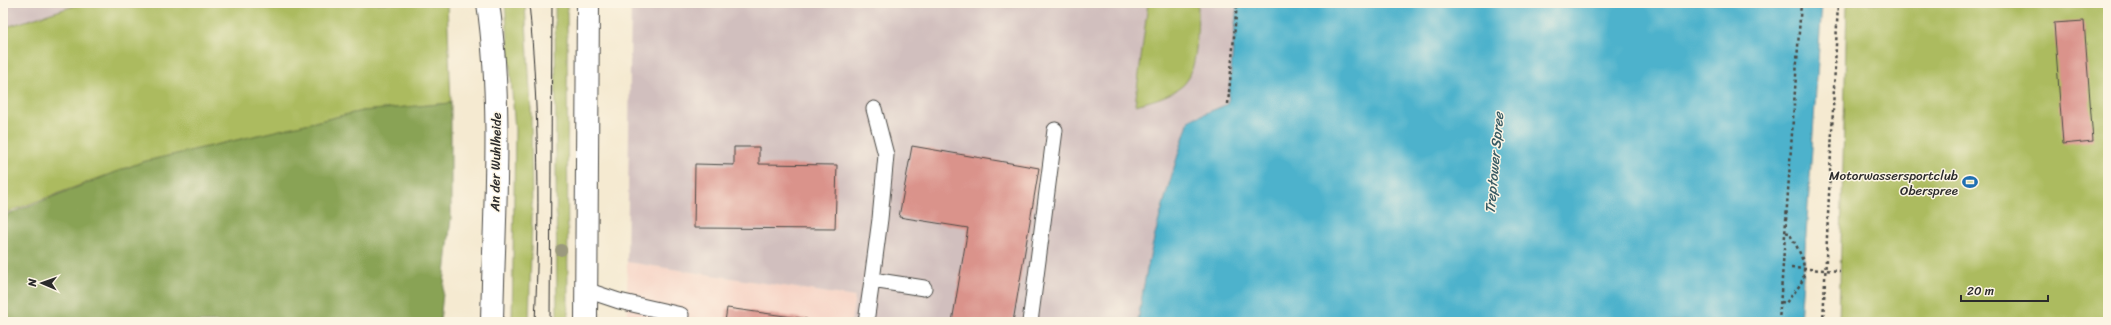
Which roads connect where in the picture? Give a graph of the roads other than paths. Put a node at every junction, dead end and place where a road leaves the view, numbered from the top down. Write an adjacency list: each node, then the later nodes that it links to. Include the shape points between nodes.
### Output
1 (488, 3): 8 (main road, An der Wuhlheide, via 493,35 497,128)
2 (588, 3): 7 (main road)
3 (874, 109): 5 (lane, via 886,155)
4 (1055, 130): 12 (lane)
5 (872, 280): 6 (lane); 11 (lane)
6 (924, 288)
7 (586, 290): 9 (main road); 10 (lane, via 630,304 681,315)
8 (492, 322)
9 (586, 322)
10 (680, 322)
11 (866, 322)
12 (1030, 322)

